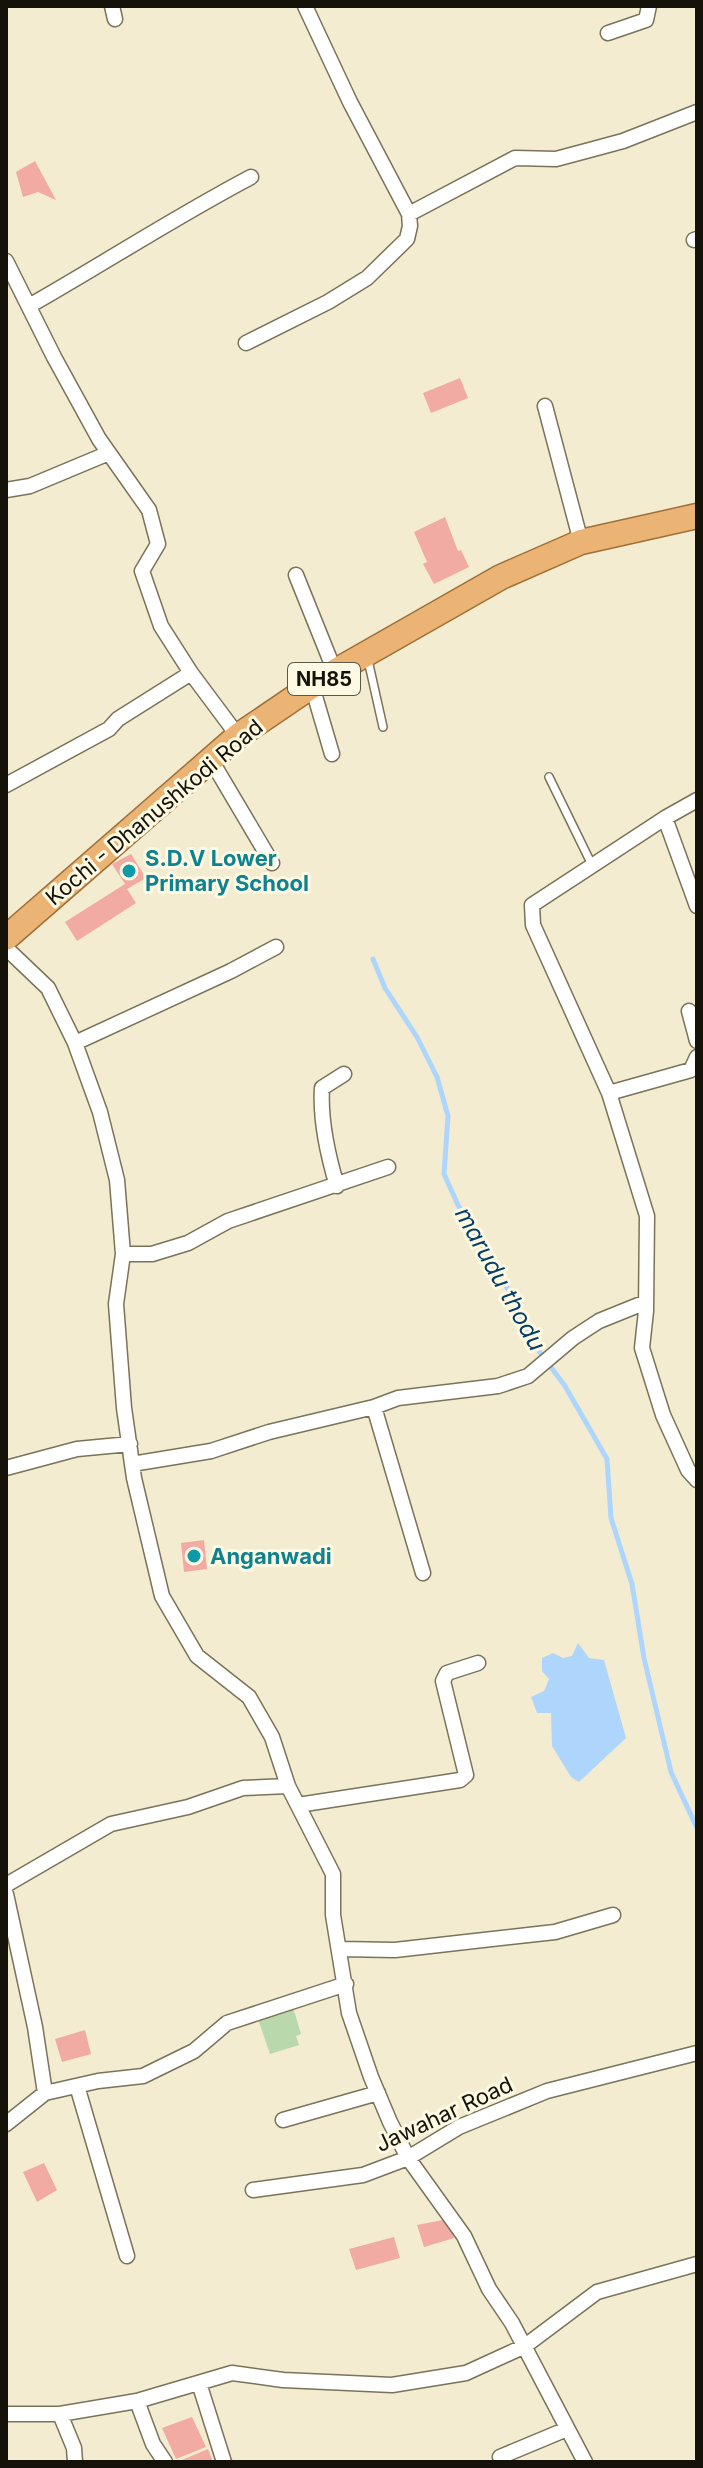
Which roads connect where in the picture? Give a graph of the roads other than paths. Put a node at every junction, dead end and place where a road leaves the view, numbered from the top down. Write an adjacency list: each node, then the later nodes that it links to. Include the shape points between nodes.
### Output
1 (305, 6): 6 (street)
2 (649, 6): 3 (street, via 646,20)
3 (608, 33)
4 (697, 112): 6 (street, via 623,141 556,159 515,158)
5 (251, 177): 8 (street)
6 (409, 214): 9 (street, via 407,239 367,278)
7 (6, 261): 8 (street)
8 (29, 306): 11 (street)
9 (246, 343)
10 (545, 406): 14 (street)
11 (109, 453): 12 (street, via 30,486); 18 (street, via 149,510 158,544 142,571 161,626)
12 (6, 490)
13 (697, 516): 14 (highway, Kochi - Dhanushkodi Road / NH85)
14 (581, 542): 16 (highway, Kochi - Dhanushkodi Road / NH85, via 501,577)
15 (296, 575): 17 (street)
16 (367, 654): 17 (highway, Kochi - Dhanushkodi Road / NH85); 20 (lane)
17 (335, 672): 19 (highway, Kochi - Dhanushkodi Road / NH85)
18 (191, 673): 21 (street); 25 (street, via 109,729)
19 (312, 686): 21 (highway, Kochi - Dhanushkodi Road / NH85); 22 (street)
20 (383, 727)
21 (238, 736): 23 (highway, Kochi - Dhanushkodi Road / NH85)
22 (332, 754)
23 (211, 760): 28 (street); 31 (highway, Kochi - Dhanushkodi Road / NH85)
24 (549, 777): 29 (lane)
25 (6, 785)
26 (697, 800): 27 (street)
27 (665, 818): 29 (street); 30 (street)
28 (272, 863)
29 (593, 867): 39 (street, via 532,905 533,925)
30 (697, 906)
31 (6, 938)
32 (276, 947): 36 (street)
33 (6, 948): 36 (street, via 48,988)
34 (689, 1011): 35 (street)
35 (697, 1041)
36 (75, 1043): 42 (street, via 117,1180)
37 (697, 1057): 39 (street, via 691,1070)
38 (344, 1074): 41 (street, via 322,1088)
39 (609, 1093): 43 (street, via 647,1216)
40 (388, 1167): 41 (street)
41 (337, 1186): 42 (street, via 228,1221 188,1243 152,1254)
42 (123, 1254): 45 (street, via 116,1304)
43 (646, 1302): 44 (street, via 599,1321 528,1376 498,1386 398,1398); 48 (street, via 642,1348 663,1415)
44 (374, 1407): 46 (street, via 211,1451); 49 (street)
45 (130, 1444): 46 (street); 47 (street, via 77,1449)
46 (132, 1464): 51 (street, via 162,1596 197,1656 249,1697 272,1737)
47 (6, 1468)
48 (697, 1480)
49 (423, 1573)
50 (478, 1663): 52 (street, via 447,1673 443,1681 466,1775 460,1780)
51 (288, 1786): 52 (street); 53 (street, via 243,1788 111,1824)
52 (298, 1805): 56 (street, via 333,1874)
53 (6, 1885)
54 (6, 1894): 60 (street)
55 (613, 1915): 56 (street, via 555,1932 395,1950)
56 (340, 1949): 57 (street)
57 (346, 1984): 59 (street, via 227,2023 194,2051 143,2076); 61 (street, via 349,2013)
58 (697, 2053): 64 (street, Jawahar Road, via 547,2091 459,2127)
59 (77, 2086): 60 (street); 66 (street)
60 (45, 2093): 63 (street)
61 (378, 2093): 62 (street); 64 (street)
62 (283, 2120)
63 (6, 2124)
64 (408, 2158): 65 (street, Jawahar Road, via 363,2175); 68 (street, via 464,2236)
65 (253, 2190)
66 (127, 2256)
67 (697, 2264): 68 (street, via 597,2292)
68 (525, 2346): 69 (street, via 466,2373 392,2385 232,2373); 73 (street)
69 (199, 2383): 70 (street); 77 (street)
70 (137, 2401): 72 (street); 76 (street)
71 (6, 2414): 72 (street)
72 (60, 2414): 75 (street)
73 (567, 2429): 74 (street); 78 (street)
74 (500, 2457)
75 (75, 2462)
76 (165, 2462)
77 (224, 2462)
78 (585, 2462)

